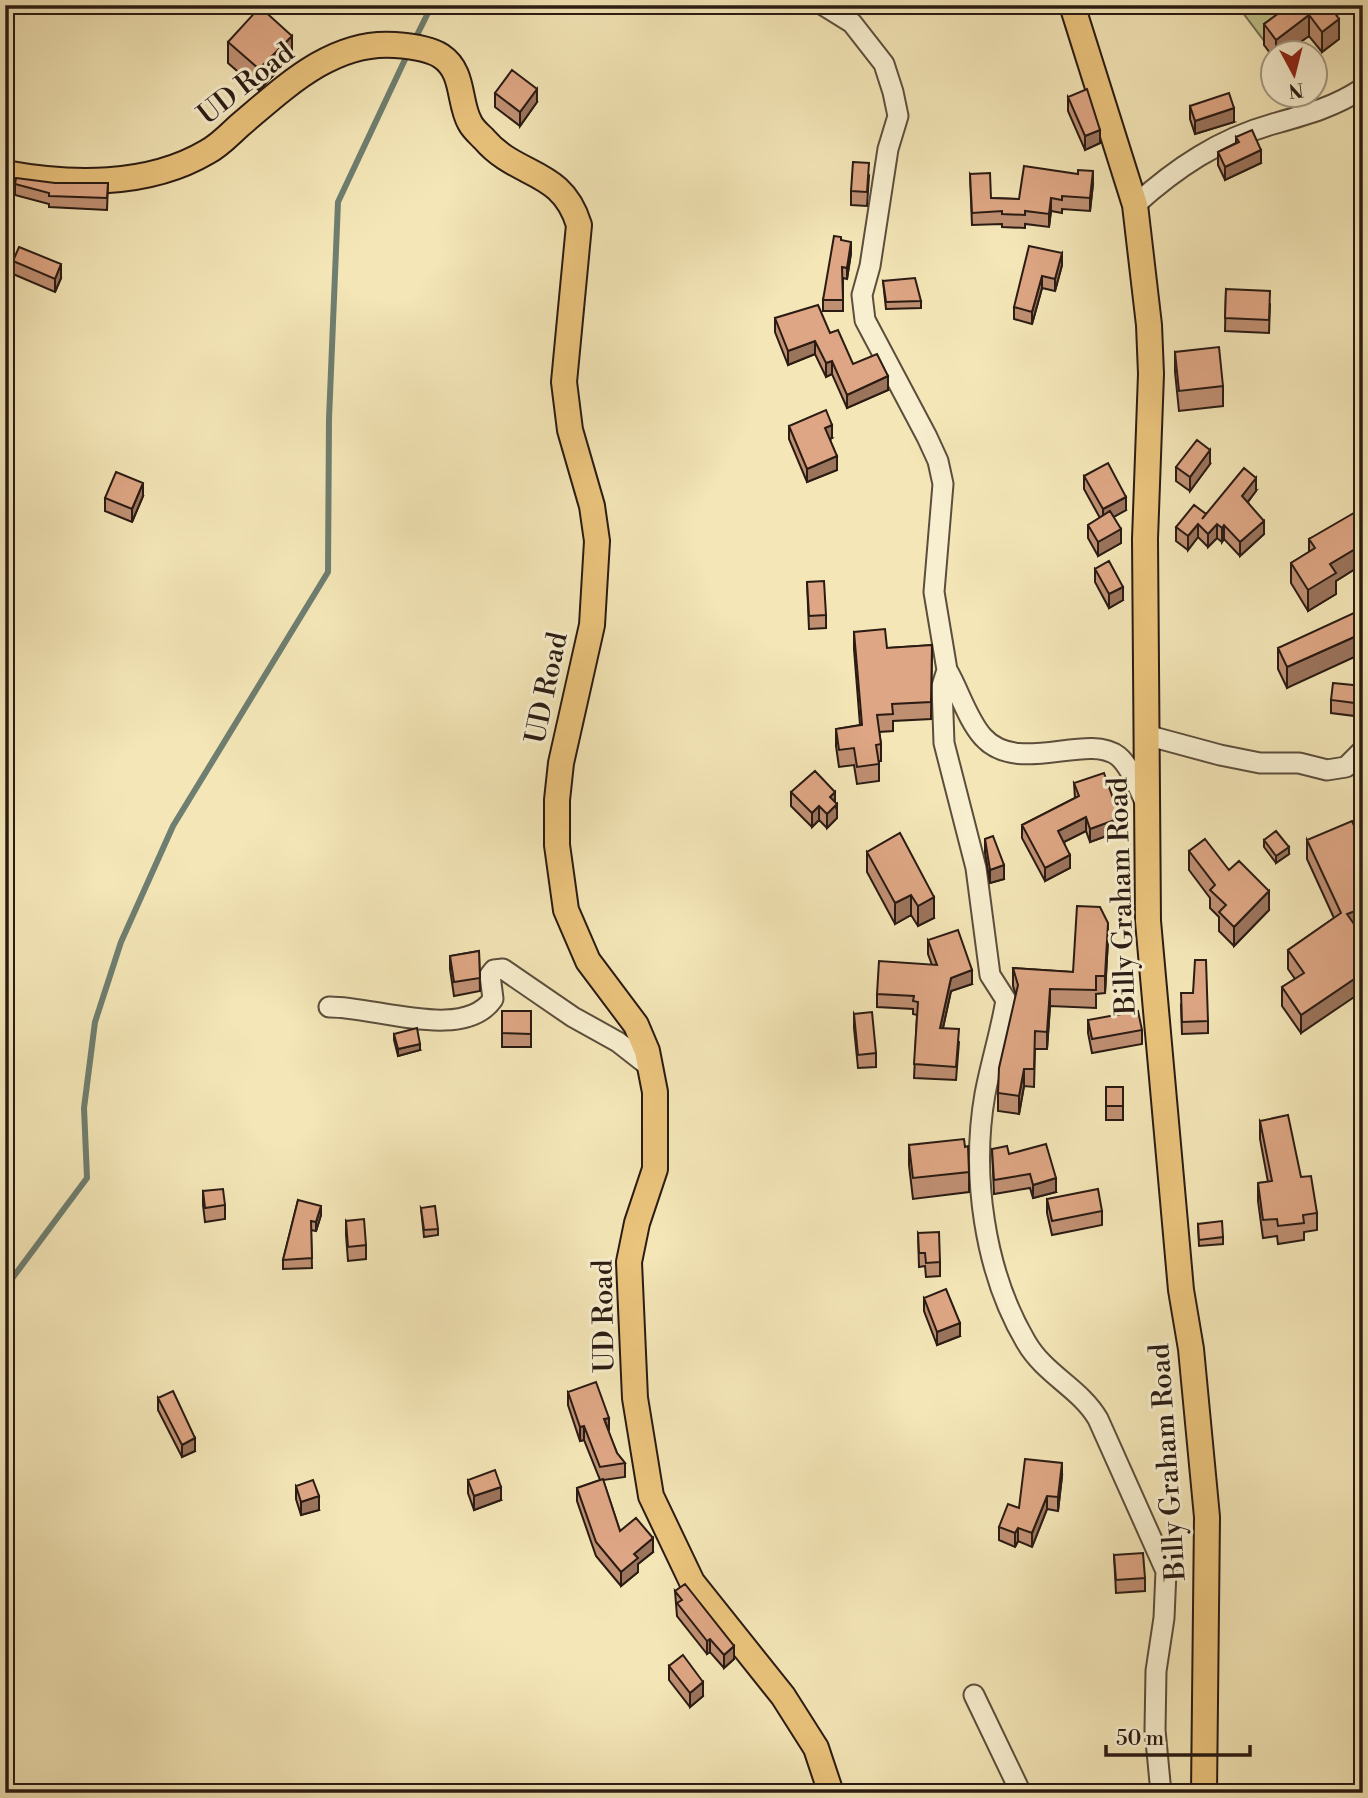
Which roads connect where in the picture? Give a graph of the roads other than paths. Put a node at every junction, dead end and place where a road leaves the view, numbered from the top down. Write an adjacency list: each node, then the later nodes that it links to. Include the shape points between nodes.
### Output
1 (823, 5): 6 (street, via 852,23 884,64 898,116 862,295 865,320 938,460 942,498 934,592)
2 (1072, 5): 5 (main road, Billy Graham Road)
3 (1363, 89): 5 (street, via 1331,107 1234,138 1191,158)
4 (5, 173): 11 (main road, UD Road, via 91,182 164,169 208,152 276,94 330,56 371,43 412,46 442,57 457,75 469,122 488,144 554,184 572,202 579,225 564,382 570,430 597,541 592,625 558,788 560,874 566,910 587,961 636,1024)
5 (1135, 205): 7 (main road, Billy Graham Road, via 1152,374 1145,538)
6 (947, 670): 9 (street, via 984,738 1007,751 1102,750 1118,757); 15 (street, via 942,686 944,743 976,868 990,975 1006,1000 980,1134 987,1234 997,1273 1026,1343 1065,1386 1087,1399 1166,1571 1156,1671)
7 (1146, 735): 8 (street, via 1260,763 1299,763 1327,770 1346,766); 9 (main road, Billy Graham Road)
8 (1363, 750)
9 (1147, 806): 16 (main road, Billy Graham Road, via 1148,921 1206,1517)
10 (329, 1007): 11 (street, via 442,1021 473,1016 493,999 489,975 503,969)
11 (650, 1067): 13 (main road, UD Road, via 656,1093 655,1169 629,1262 635,1398 651,1496 692,1582 783,1696 816,1748)
12 (974, 1695): 14 (street)
13 (831, 1793)
14 (1021, 1793)
15 (1161, 1793)
16 (1204, 1793)

